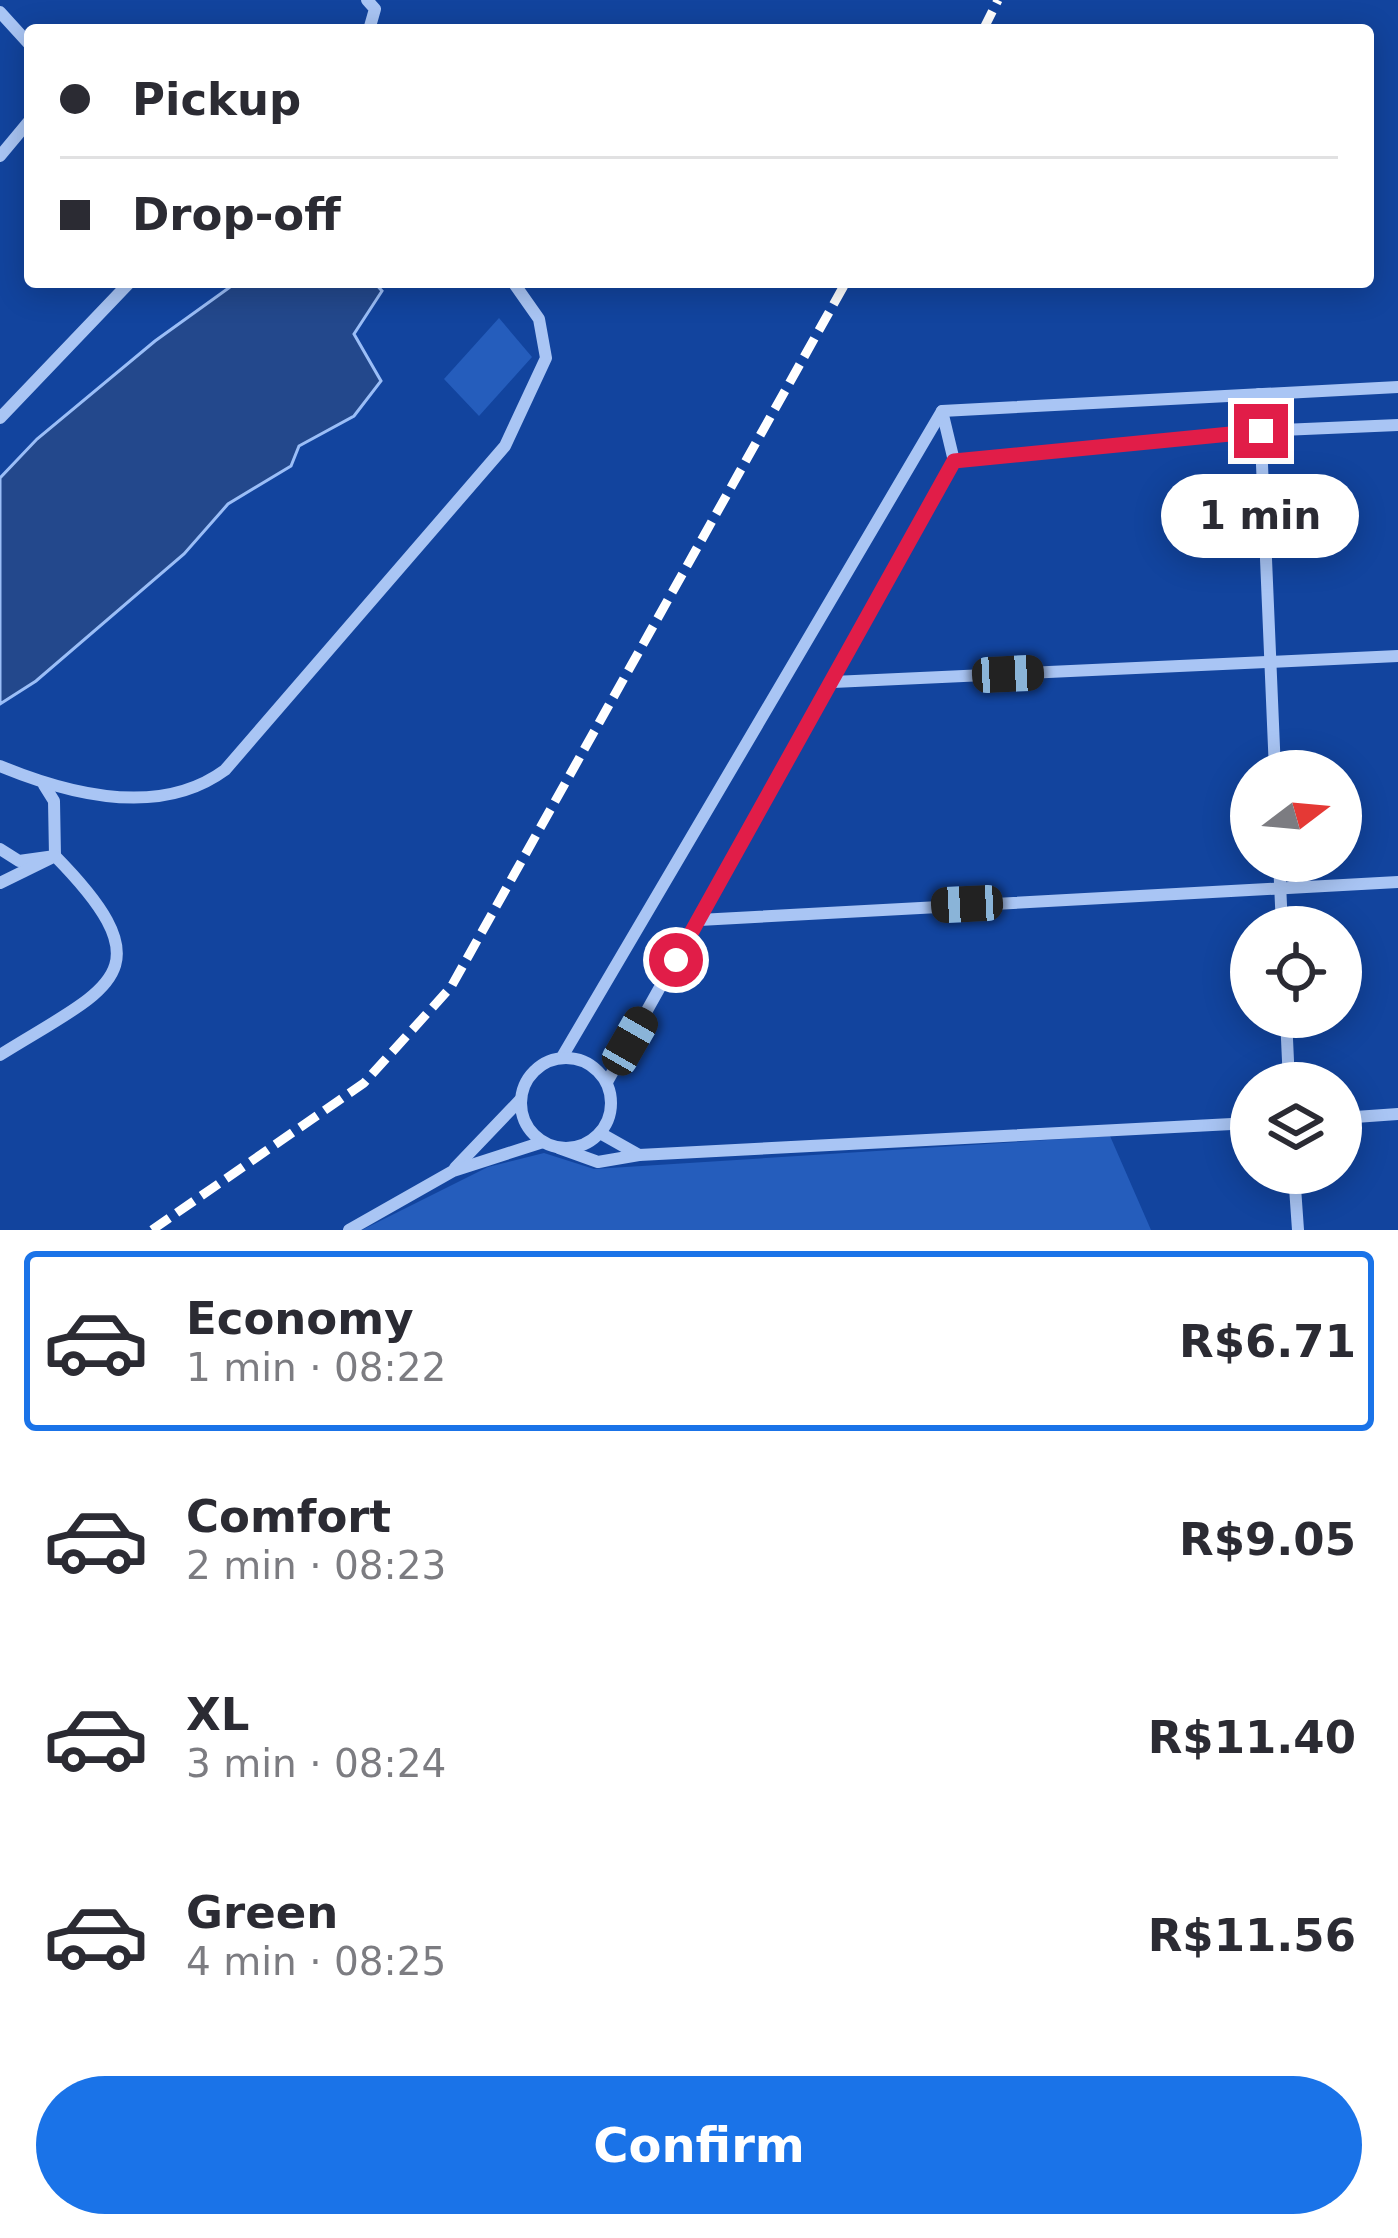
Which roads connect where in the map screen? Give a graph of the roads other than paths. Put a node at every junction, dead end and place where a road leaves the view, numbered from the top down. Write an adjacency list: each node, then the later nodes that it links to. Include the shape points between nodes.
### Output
1 (0, 12): 2 (street)
2 (24, 39)
3 (24, 127): 4 (street)
4 (0, 156)
5 (124, 288): 10 (street)
6 (517, 288): 19 (street, via 539,319 546,358 505,446 225,770 198,790 147,798)
7 (1398, 387): 8 (street)
8 (1259, 394): 9 (street); 12 (street)
9 (942, 412): 13 (street); 29 (street)
10 (0, 418)
11 (1398, 424): 12 (street)
12 (1261, 431): 13 (street); 15 (street)
13 (954, 461): 16 (street)
14 (1398, 656): 15 (street)
15 (1270, 661): 16 (street); 17 (street)
16 (833, 682): 27 (street)
17 (1274, 750)
18 (0, 766): 19 (street)
19 (44, 784): 21 (street, via 54,801)
20 (0, 848): 21 (street, via 19,861)
21 (55, 856): 24 (street); 28 (street, via 89,891 117,938 115,974 98,994)
22 (1280, 882): 25 (street)
23 (1398, 882): 25 (street)
24 (0, 884)
25 (1280, 886): 26 (street); 27 (street)
26 (1281, 906)
27 (699, 920): 30 (street)
28 (0, 1055)
29 (562, 1057): 30 (street, via 580,1059); 31 (street, via 527,1079)
30 (607, 1082): 35 (street, via 609,1117)
31 (521, 1099): 36 (street, via 526,1124); 39 (street)
32 (1398, 1114): 33 (street)
33 (1362, 1117)
34 (1230, 1124): 38 (street)
35 (600, 1133): 37 (street, via 582,1146); 38 (street)
36 (543, 1142): 37 (street); 39 (street)
37 (559, 1148): 38 (street, via 598,1162)
38 (639, 1155)
39 (453, 1171): 41 (street)
40 (1295, 1194): 42 (street)
41 (349, 1230)
42 (1298, 1230)

